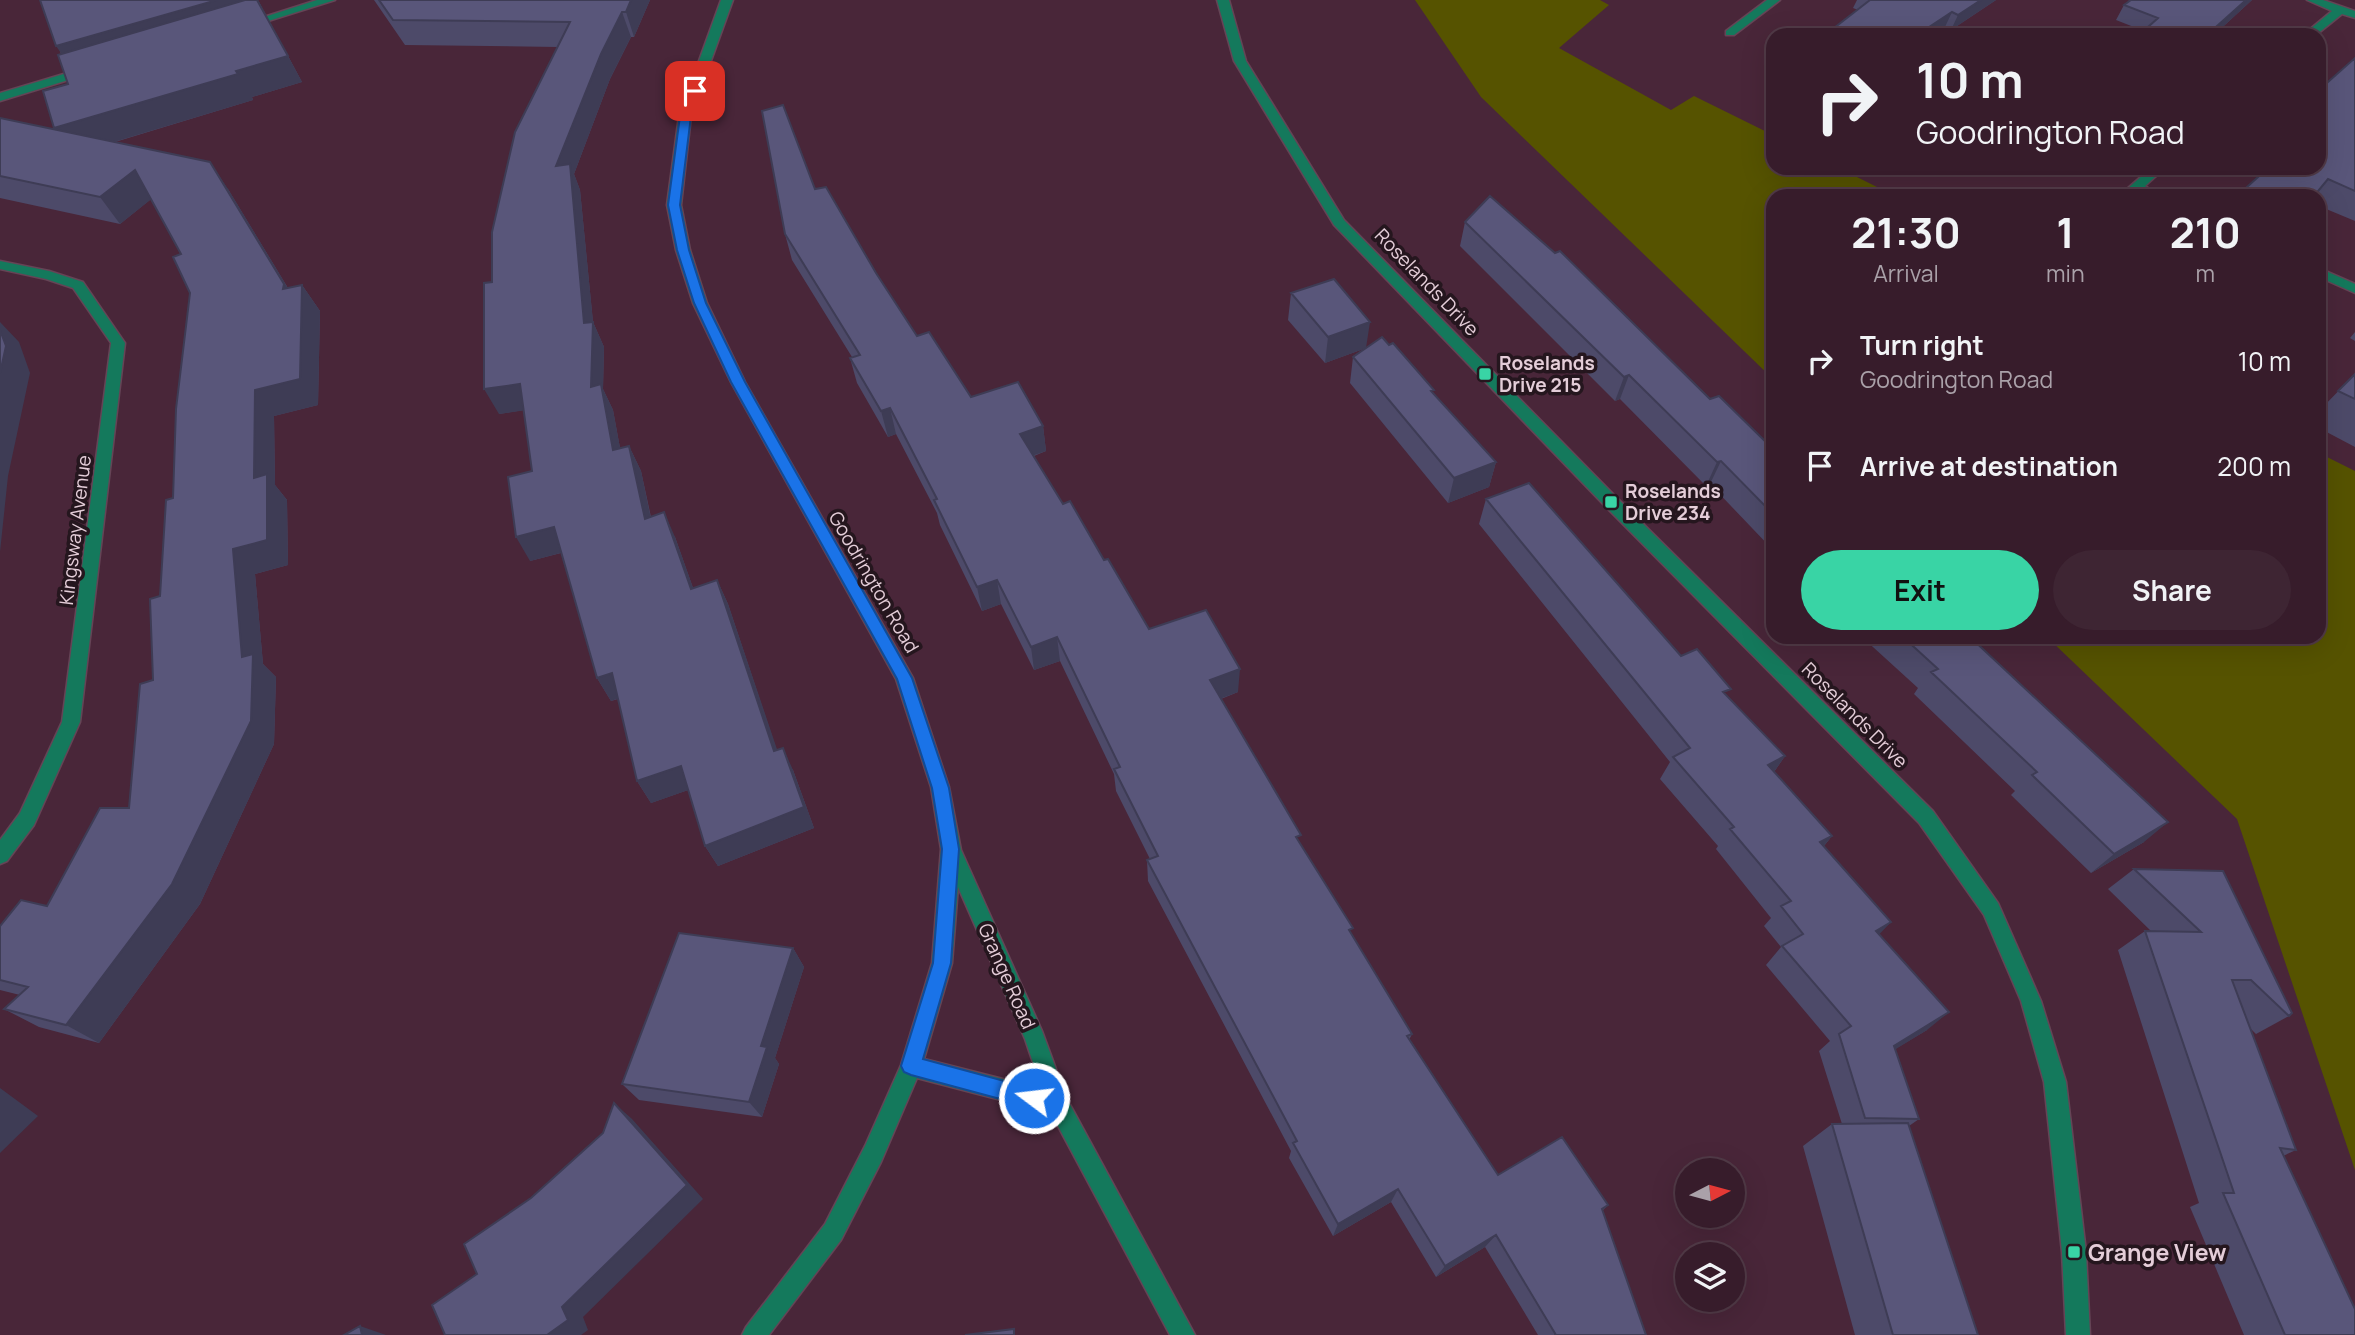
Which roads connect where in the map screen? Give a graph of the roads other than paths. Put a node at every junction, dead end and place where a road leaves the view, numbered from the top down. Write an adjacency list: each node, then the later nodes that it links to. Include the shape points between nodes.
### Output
1 (329, 0): 8 (street)
2 (727, 0): 18 (street, Goodrington Road, via 685,116 674,205 683,250 700,303 738,382 904,678 940,788)
3 (1223, 0): 24 (street, Roselands Drive, via 1240,61 1339,222 1926,817 1992,909 2031,1001 2055,1082 2074,1252)
4 (1774, 0): 10 (street)
5 (2313, 0): 6 (street)
6 (2340, 10): 7 (street); 9 (street)
7 (2355, 15)
8 (237, 27)
9 (2318, 28)
10 (1730, 33)
11 (105, 66): 12 (street)
12 (0, 97)
13 (2152, 175): 14 (street)
14 (2138, 188)
15 (0, 265): 19 (street, Kingsway Avenue, via 78,285 118,343 71,722 27,819)
16 (2326, 275): 17 (street)
17 (2355, 289)
18 (951, 849): 20 (street, Goodrington Road, via 942,963); 21 (street, Grange Road, via 1035,1038)
19 (0, 855)
20 (911, 1066): 21 (street); 22 (street, Goodrington Road, via 833,1232)
21 (1058, 1104): 23 (street, Grange Road)
22 (754, 1335)
23 (1183, 1335)
24 (2078, 1335)

